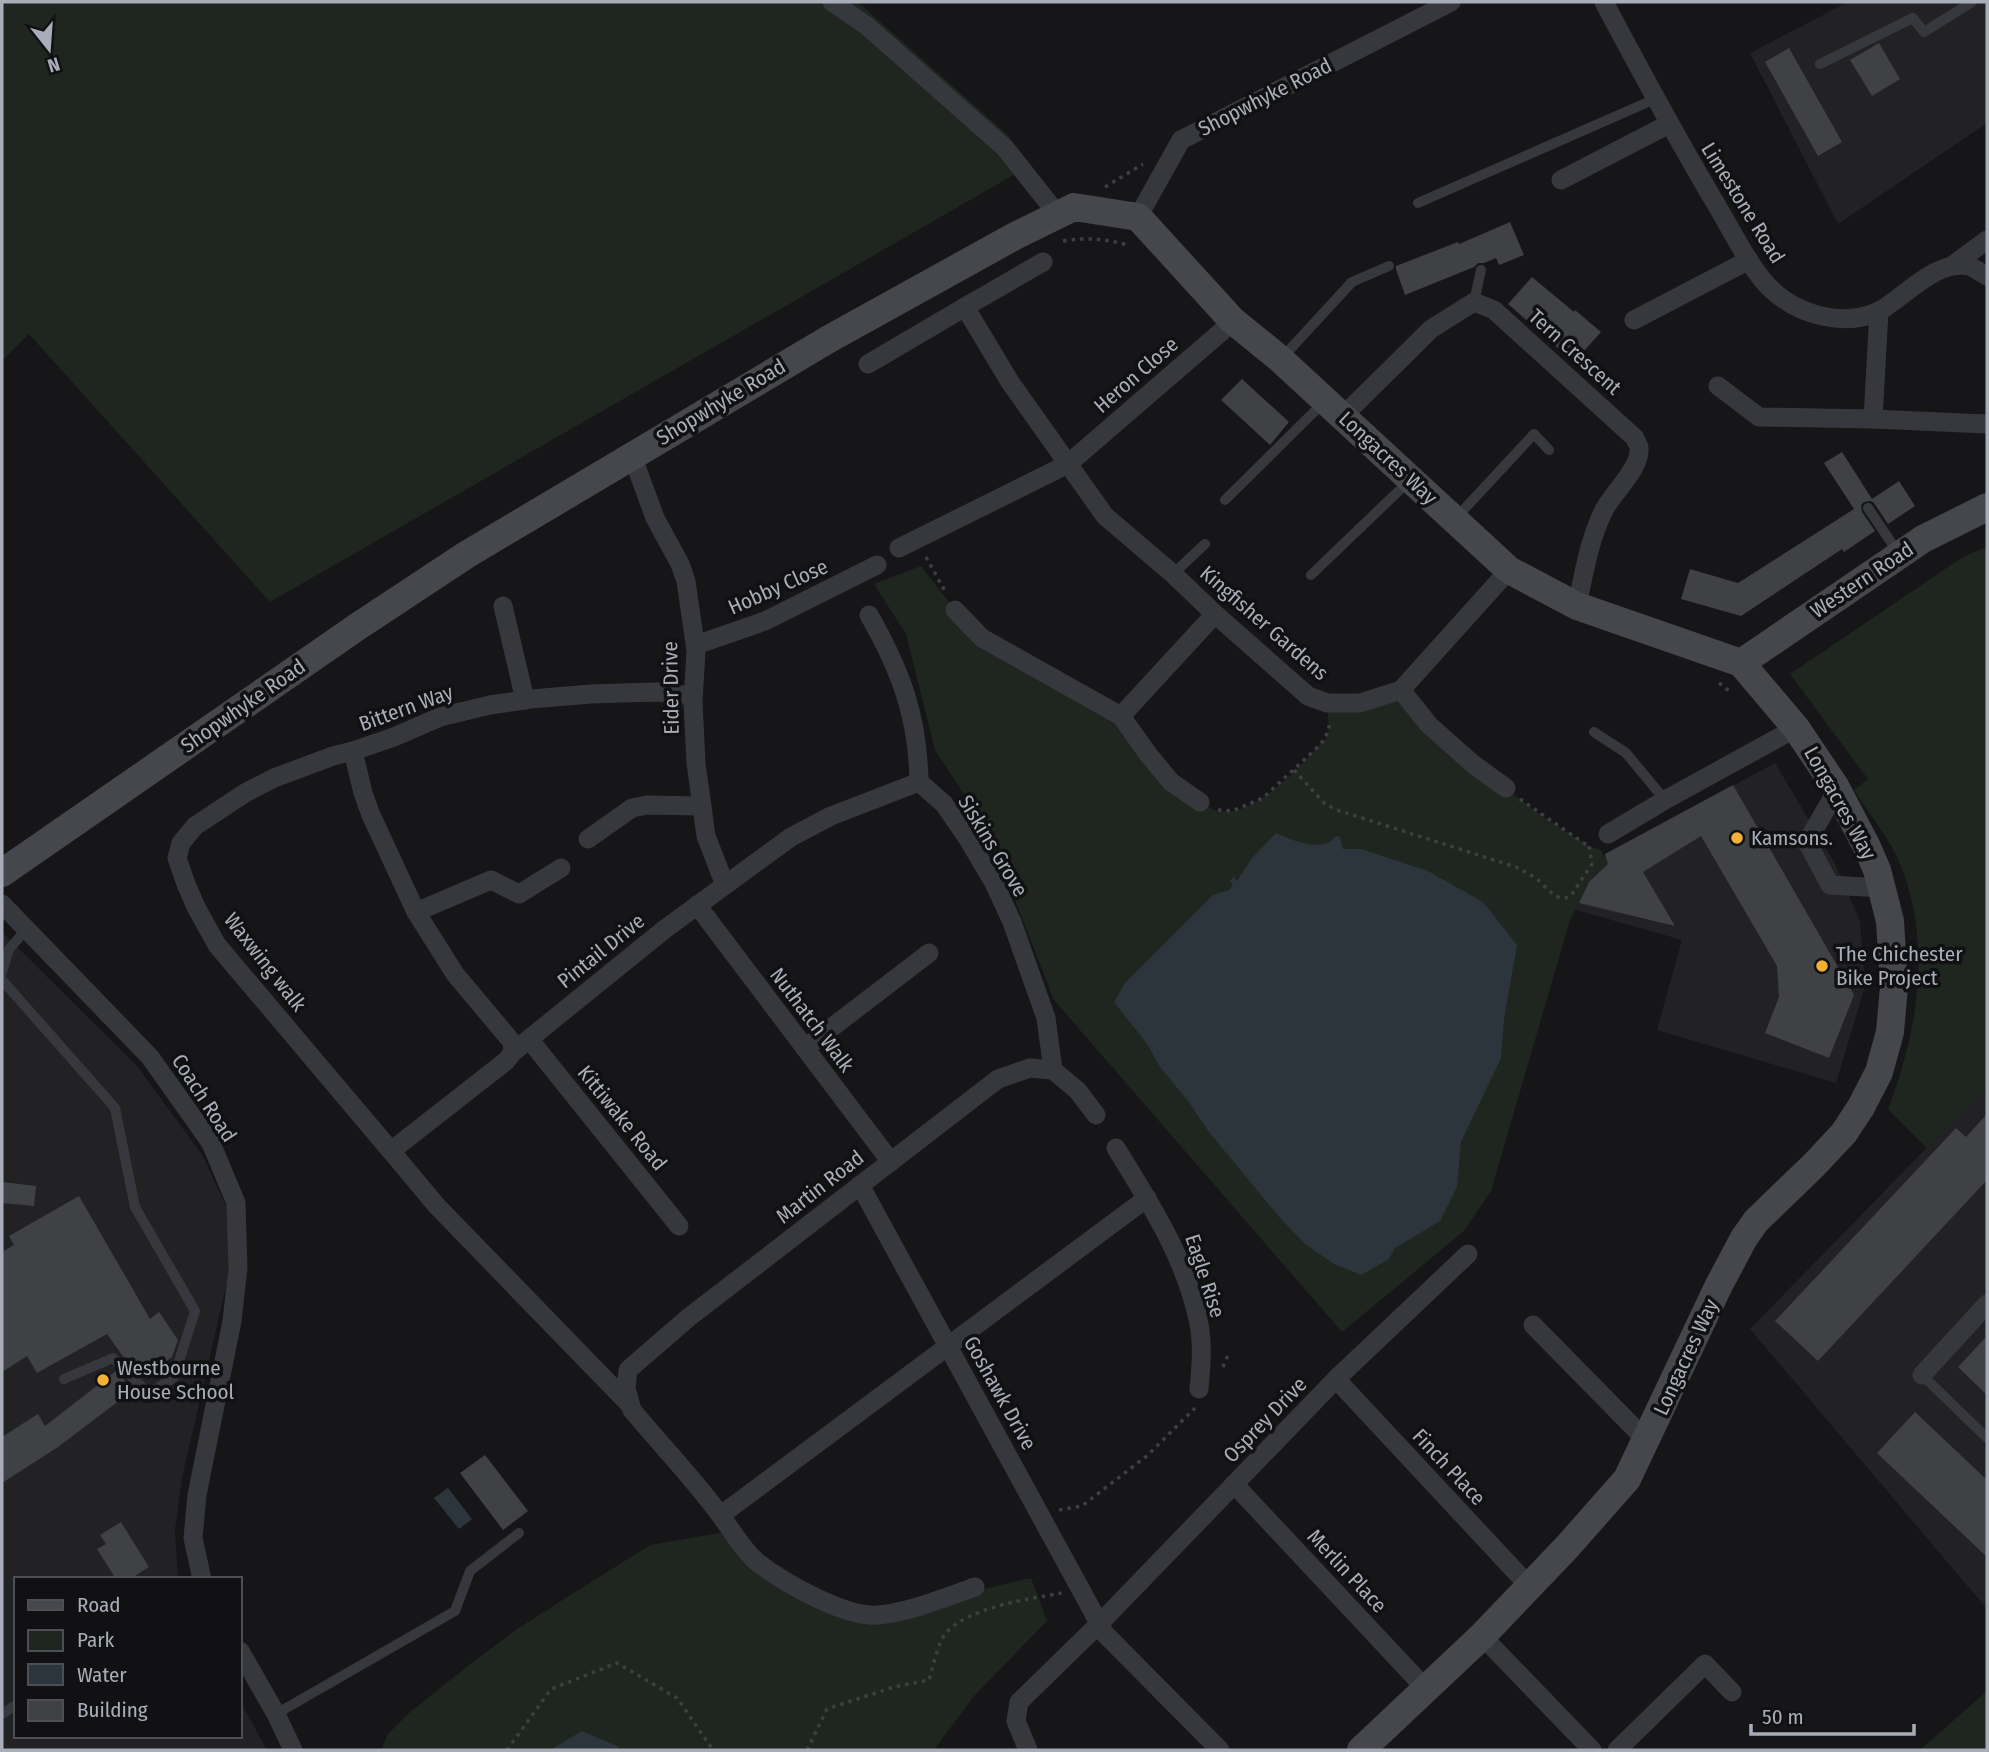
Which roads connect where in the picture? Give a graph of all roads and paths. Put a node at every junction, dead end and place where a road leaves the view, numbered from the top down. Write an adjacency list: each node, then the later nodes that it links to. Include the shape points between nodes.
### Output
1 (832, 2): 11 (street, via 867,26 1005,148)
2 (1451, 2): 12 (street, Shopwhyke Road, via 1181,140)
3 (1604, 2): 6 (street, Limestone Road)
4 (1972, 2): 5 (lane, via 1924,32 1913,18)
5 (1820, 64)
6 (1655, 99): 7 (street, Limestone Road); 10 (lane)
7 (1669, 124): 9 (street); 14 (street, Limestone Road)
8 (1145, 162): 11 (path)
9 (1561, 180)
10 (1418, 203)
11 (1066, 211): 12 (main road); 32 (main road, Shopwhyke Road, via 829,339)
12 (1138, 217): 23 (main road, Longacres Way)
13 (1987, 240): 16 (street, Limestone Road)
14 (1749, 260): 22 (street, Limestone Road, via 1772,290 1816,315 1840,319); 24 (street)
15 (1043, 262): 21 (street)
16 (1953, 265): 19 (street, via 1971,267); 22 (street, Limestone Road)
17 (1389, 266): 25 (lane, via 1352,282)
18 (1481, 270): 20 (lane)
19 (1987, 276)
20 (1474, 303): 28 (street, via 1431,328); 47 (street, Tern Crescent, via 1494,310 1635,438 1639,449 1592,539)
21 (965, 307): 26 (street); 33 (street, via 1010,382)
22 (1879, 311): 29 (street)
23 (1232, 320): 25 (main road, Longacres Way); 33 (street, Heron Close)
24 (1634, 320)
25 (1280, 359): 28 (main road, Longacres Way)
26 (868, 364)
27 (1718, 386): 29 (street, via 1759,417)
28 (1334, 408): 34 (main road, Longacres Way); 35 (lane)
29 (1873, 419): 30 (street)
30 (1987, 424)
31 (1549, 450): 38 (lane, via 1534,434)
32 (632, 455): 51 (street, Eider Drive, via 655,518 684,572); 72 (main road, Shopwhyke Road, via 357,626)
33 (1068, 464): 39 (street, Heron Close); 44 (street, Kingfisher Gardens, via 1105,516)
34 (1411, 480): 38 (main road, Longacres Way); 45 (lane)
35 (1225, 500)
36 (1987, 507): 41 (main road, Western Road)
37 (1868, 508): 41 (lane)
38 (1455, 520): 43 (main road, Longacres Way)
39 (908, 543): 48 (path)
40 (1205, 544): 44 (lane)
41 (1899, 555): 52 (main road, Western Road)
42 (877, 565): 51 (street, Hobby Close, via 765,621)
43 (1509, 570): 47 (main road, Longacres Way); 53 (street)
44 (1174, 574): 49 (street, Kingfisher Gardens)
45 (1311, 575)
46 (503, 606): 55 (street)
47 (1577, 606): 52 (main road, Longacres Way)
48 (955, 610): 57 (street, via 982,638)
49 (1215, 614): 56 (street, Kingfisher Gardens, via 1308,696); 57 (street)
50 (869, 615): 62 (street, via 904,685 919,751)
51 (695, 645): 54 (street, Eider Drive)
52 (1741, 663): 58 (main road, Longacres Way)
53 (1401, 690): 56 (street, Kingfisher Gardens, via 1360,703); 63 (street, via 1429,725)
54 (693, 696): 55 (street, Bittern Way, via 656,692); 67 (street, Eider Drive)
55 (525, 700): 60 (street, Bittern Way, via 452,714)
56 (1327, 703): 61 (path, via 1325,739)
57 (1121, 716): 66 (street, via 1171,782)
58 (1796, 728): 64 (main road, Longacres Way); 65 (street)
59 (1594, 732): 65 (lane, via 1626,753)
60 (353, 751): 77 (street, Bittern Way, via 371,815); 88 (street, Waxwing walk, via 245,793 195,826 181,843 177,858 217,945)
61 (1294, 770): 66 (path, via 1250,805 1223,811); 70 (path, via 1325,804 1337,810 1516,867 1564,899 1592,864)
62 (919, 782): 73 (street, Pintail Drive, via 831,816 791,837); 85 (street, Siskins Grove, via 944,804 994,883 1045,1017)
63 (1506, 788): 70 (path)
64 (1837, 790): 74 (main road, Longacres Way, via 1867,846); 74 (street, via 1807,842 1830,885)
65 (1665, 800): 68 (street)
66 (1200, 802)
67 (702, 806): 69 (street, via 632,808); 73 (street, Eider Drive, via 706,836)
68 (1608, 834): 70 (path)
69 (588, 839)
70 (1589, 846)
71 (561, 868): 77 (street, via 519,894 491,880)
72 (2, 873)
73 (725, 885): 76 (street, Pintail Drive)
74 (1881, 888): 105 (main road, Longacres Way, via 1890,921 1894,987 1890,1032 1879,1072 1844,1133 1744,1238)
75 (2, 904): 78 (street, Coach Road)
76 (697, 905): 82 (street, Pintail Drive); 83 (street, Nuthatch Walk)
77 (416, 912): 84 (street, Bittern Way, via 455,974 512,1041)
78 (26, 930): 80 (lane, via 9,949); 110 (street, Coach Road, via 150,1057 211,1143 236,1203 238,1268 232,1321 193,1538)
79 (929, 953): 83 (street)
80 (2, 972)
81 (2, 980): 101 (lane, via 116,1108 135,1207 195,1311 174,1377 149,1394 113,1358)
82 (528, 1039): 84 (street, Pintail Drive); 92 (street, Kittiwake Road)
83 (805, 1048): 89 (street, Nuthatch Walk)
84 (513, 1052): 88 (street, Pintail Drive)
85 (1053, 1070): 86 (street); 89 (street, Martin Road, via 1030,1068 998,1079)
86 (1096, 1115)
87 (1116, 1148): 91 (street, Eagle Rise)
88 (391, 1151): 103 (street, via 436,1205)
89 (891, 1162): 90 (street, Martin Road)
90 (860, 1185): 96 (street, Goshawk Drive); 103 (street, Martin Road, via 628,1370 626,1388)
91 (1147, 1198): 96 (street); 102 (street, Eagle Rise, via 1179,1259 1199,1326)
92 (679, 1226)
93 (1468, 1254): 100 (street, Osprey Drive)
94 (1987, 1304): 98 (street)
95 (1533, 1325): 105 (street)
96 (948, 1346): 108 (street); 113 (street, Goshawk Drive)
97 (1228, 1355): 99 (path)
98 (1922, 1375): 104 (lane)
99 (1219, 1377)
100 (1336, 1379): 106 (street, Osprey Drive); 111 (street, Finch Place)
101 (64, 1380)
102 (1198, 1397): 107 (path, via 1148,1455 1082,1507)
103 (631, 1405): 108 (street)
104 (1987, 1438)
105 (1646, 1440): 111 (main road, Longacres Way, via 1627,1479)
106 (1234, 1484): 114 (street, Osprey Drive); 117 (street, Merlin Place)
107 (1056, 1510)
108 (721, 1515): 112 (street, via 756,1561 788,1583 847,1611 876,1615 919,1607)
109 (519, 1533): 119 (lane, via 470,1572 455,1611)
110 (202, 1577)
111 (1529, 1586): 115 (main road, Longacres Way)
112 (975, 1587)
113 (1081, 1590): 114 (street, Goshawk Drive); 123 (path, via 1016,1601 969,1616 944,1635 929,1680 894,1686 827,1709)
114 (1100, 1623): 124 (street, Osprey Drive, via 1019,1702 1016,1721); 125 (street, Goshawk Drive, via 1105,1634)
115 (1482, 1636): 117 (main road, Longacres Way); 127 (street)
116 (242, 1654): 119 (street)
117 (1426, 1689): 126 (main road, Longacres Way)
118 (1732, 1692): 128 (street, via 1705,1664)
119 (276, 1714): 120 (street)
120 (293, 1750)
121 (507, 1750): 122 (path, via 551,1689 617,1663 677,1698)
122 (713, 1750)
123 (807, 1750)
124 (1028, 1750)
125 (1220, 1750)
126 (1361, 1750)
127 (1592, 1750)
128 (1617, 1750)

